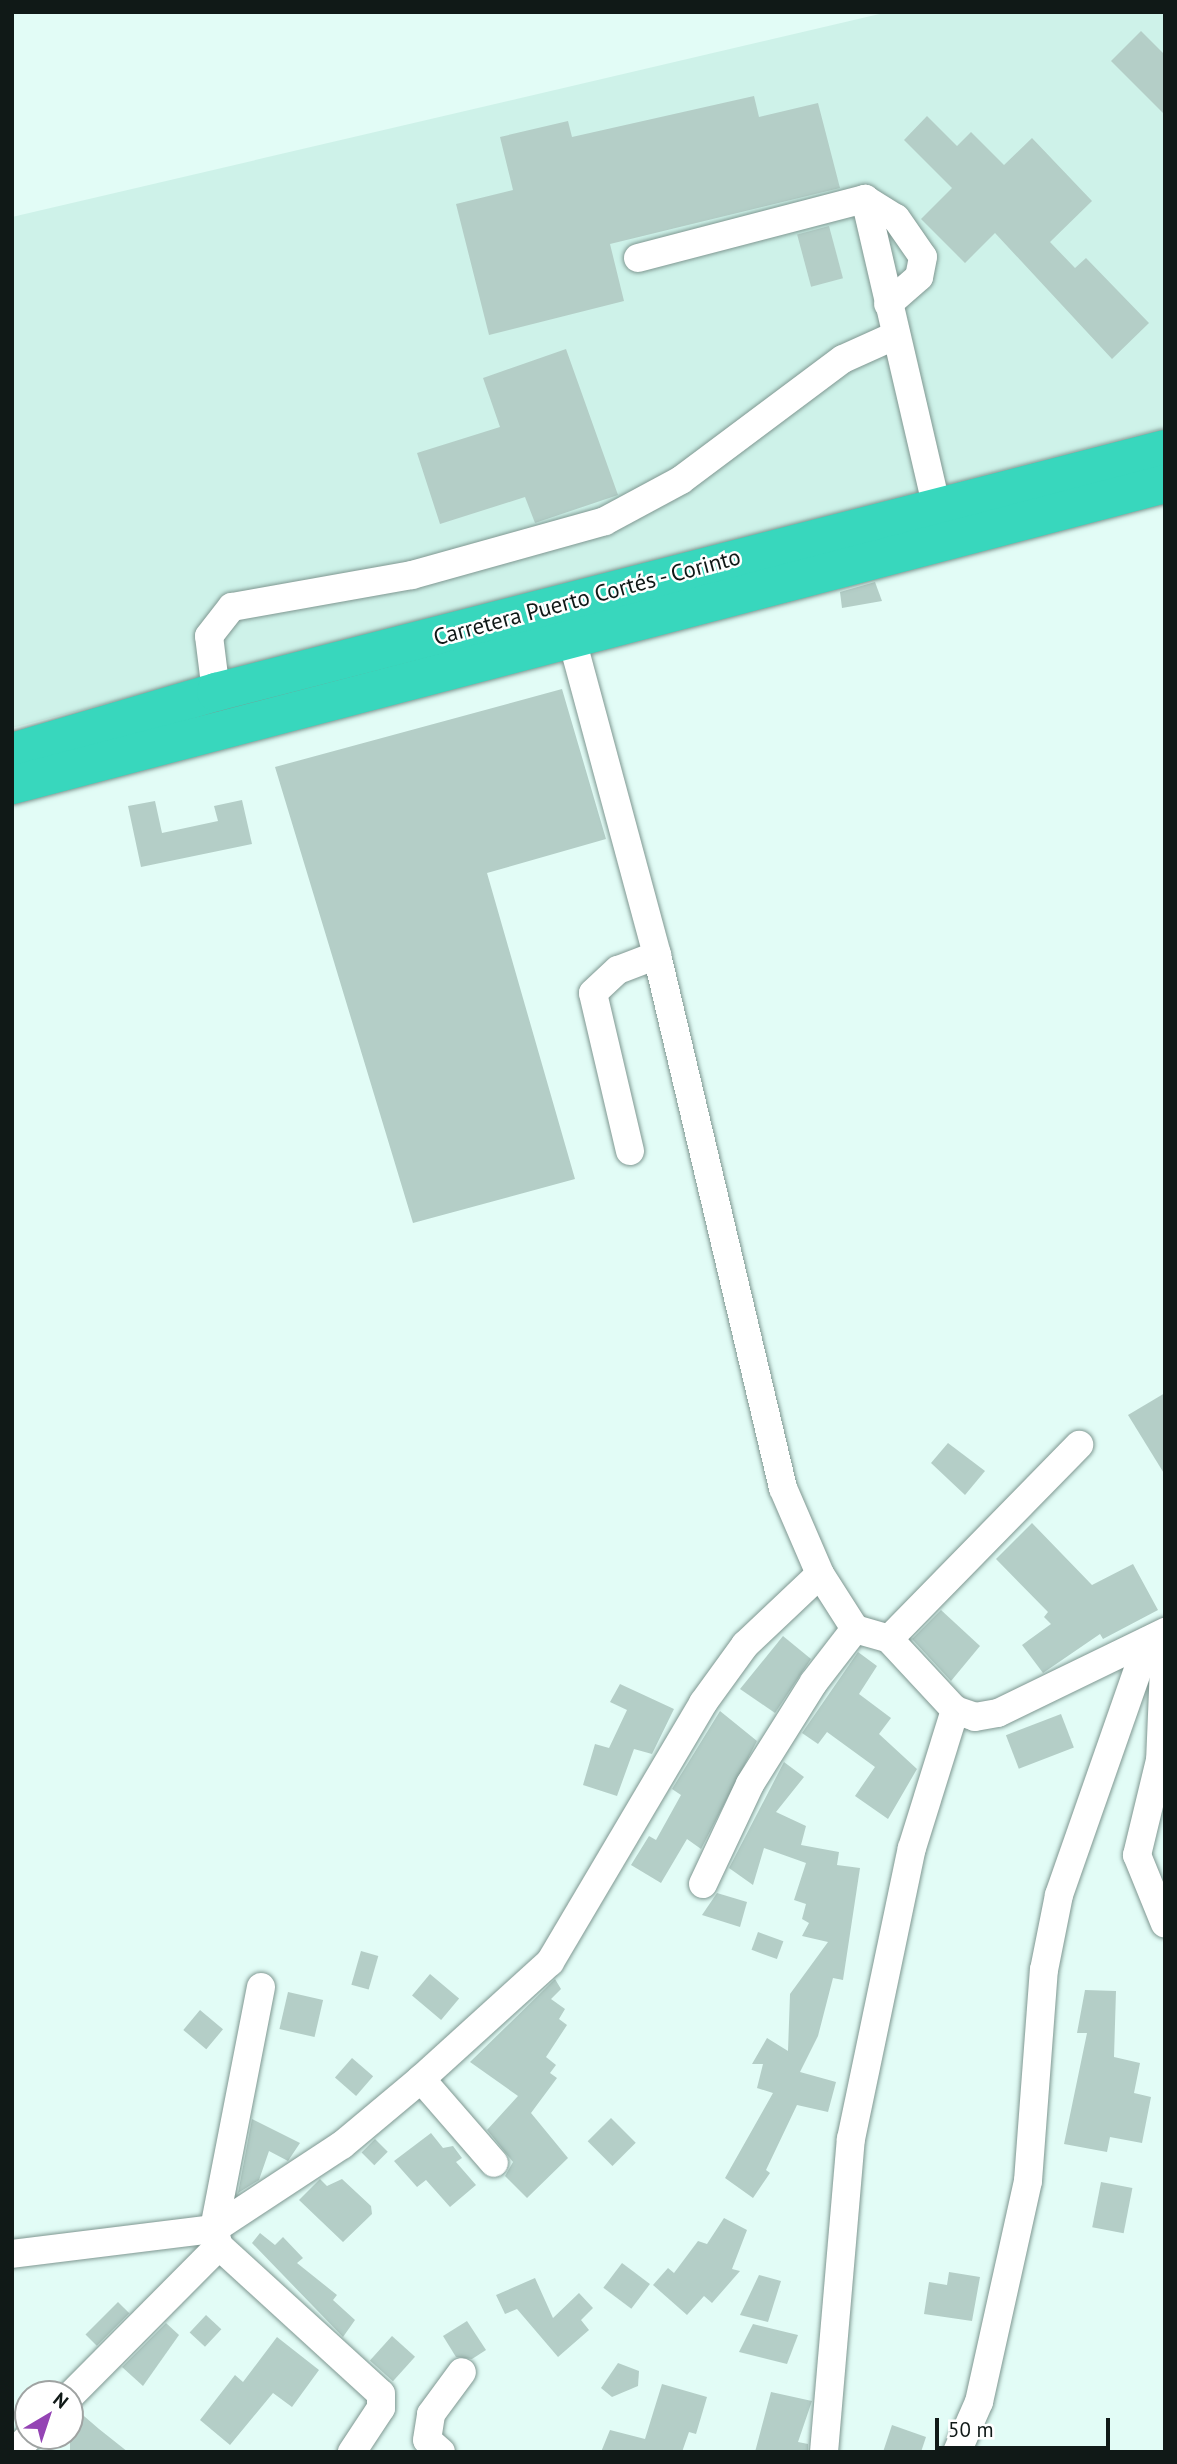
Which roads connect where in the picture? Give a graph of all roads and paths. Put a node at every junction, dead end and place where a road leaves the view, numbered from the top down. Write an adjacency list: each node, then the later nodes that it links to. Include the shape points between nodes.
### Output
1 (865, 199): 2 (street); 3 (street); 3 (street, via 896,218 923,257 919,277)
2 (638, 258)
3 (888, 304): 4 (street)
4 (894, 336): 7 (street); 9 (street, via 843,359 681,480 605,522 412,575 232,607 209,636)
5 (1165, 449): 7 (highway, Carretera Puerto Cortés - Corinto)
6 (1165, 484): 8 (highway, Carretera Puerto Cortés - Corinto)
7 (936, 505): 8 (highway, Carretera Puerto Cortés - Corinto)
8 (567, 621): 9 (highway, Carretera Puerto Cortés - Corinto); 11 (highway, Carretera Puerto Cortés - Corinto); 12 (street)
9 (216, 692): 10 (highway, Carretera Puerto Cortés - Corinto)
10 (12, 752)
11 (12, 785)
12 (657, 955): 13 (street, via 618,970 593,993); 15 (street, via 783,1489)
13 (630, 1151)
14 (1079, 1445): 17 (street)
15 (820, 1574): 16 (street); 23 (street, via 745,1645 703,1703 550,1962)
16 (855, 1629): 17 (street); 20 (street, via 750,1784)
17 (889, 1639): 19 (street)
18 (1159, 1639): 19 (street, via 998,1713 975,1717); 21 (street, via 1160,1760 1137,1856); 32 (street, via 1059,1895 1044,1970 1028,2181 979,2402)
19 (954, 1710): 31 (street, via 905,1874 851,2139)
20 (704, 1884)
21 (1165, 1924)
22 (261, 1987): 25 (street)
23 (421, 2079): 24 (street); 25 (street, via 342,2145)
24 (494, 2163)
25 (216, 2237): 26 (street); 28 (street); 29 (street, via 381,2393 381,2408)
26 (12, 2254)
27 (462, 2372): 30 (street, via 431,2414 427,2440)
28 (84, 2381)
29 (352, 2452)
30 (441, 2452)
31 (824, 2452)
32 (957, 2452)

